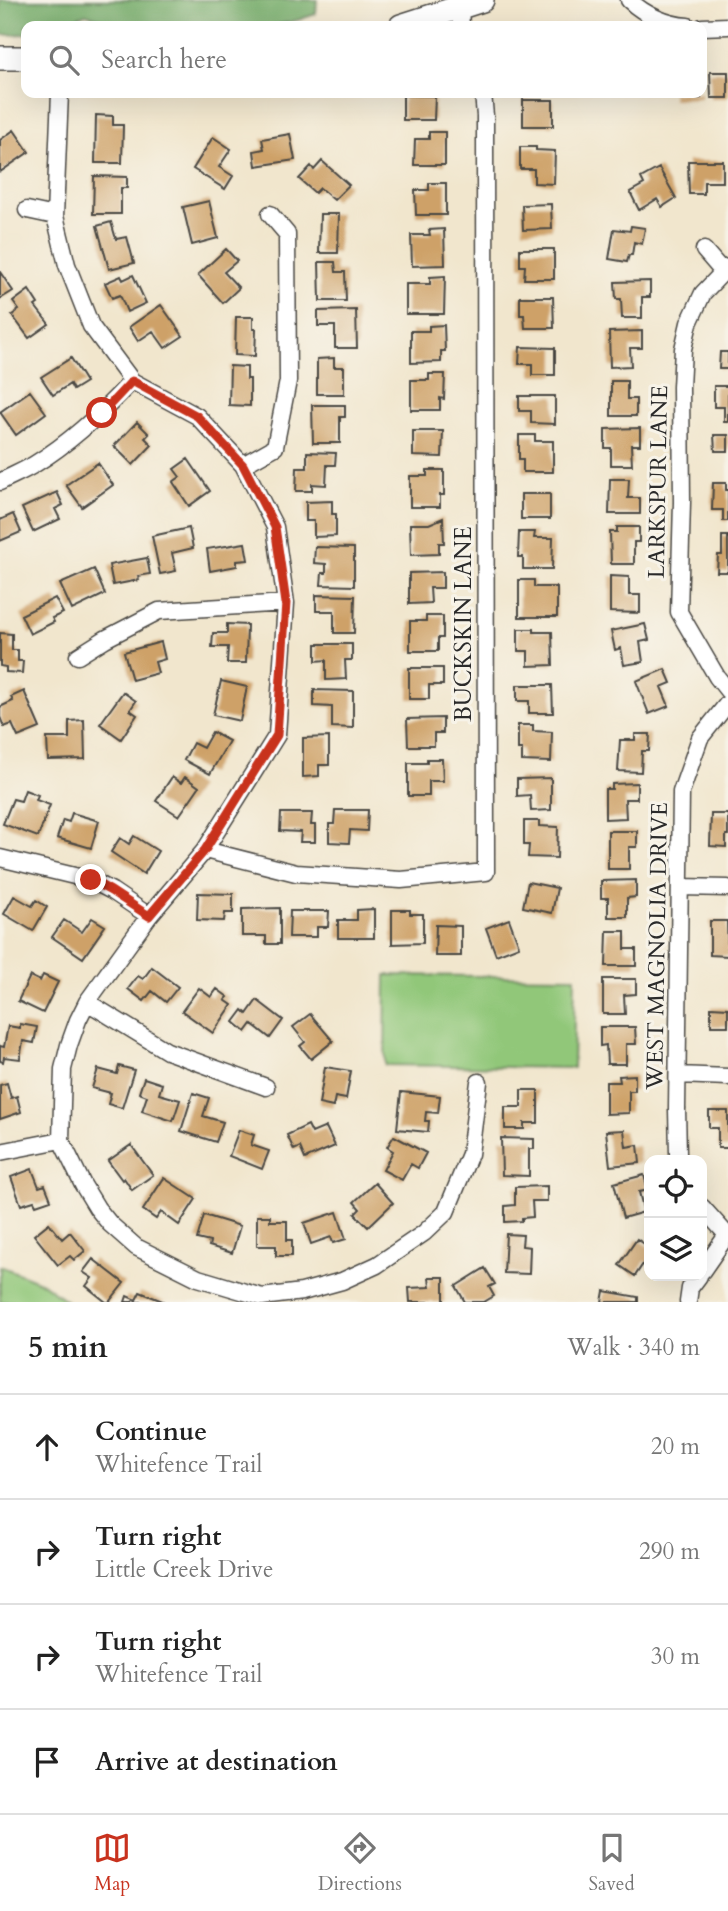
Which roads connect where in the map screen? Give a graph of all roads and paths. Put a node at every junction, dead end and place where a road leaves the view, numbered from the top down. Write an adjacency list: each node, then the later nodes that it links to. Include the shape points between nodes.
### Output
1 (482, 0): 3 (main road)
2 (629, 0): 5 (street)
3 (461, 17): 4 (main road)
4 (434, 21)
5 (663, 21)
6 (728, 26): 7 (street)
7 (707, 27)
8 (0, 58): 9 (main road)
9 (21, 58)
10 (60, 98): 14 (street)
11 (483, 98): 24 (street, BUCKSKIN LANE, via 486,872 401,880 296,873)
12 (27, 210): 14 (street)
13 (270, 214): 18 (street, via 287,234 288,381 275,447)
14 (55, 216): 17 (street, via 67,265 91,326)
15 (704, 250): 16 (street, LARKSPUR LANE)
16 (725, 270): 22 (street, LARKSPUR LANE, via 703,293 683,349 679,612)
17 (132, 381): 18 (street, via 197,416); 19 (street, via 102,413 56,450)
18 (243, 465): 20 (street, via 275,527)
19 (0, 482)
20 (286, 603): 21 (street, via 159,611); 24 (street, via 277,735)
21 (78, 656)
22 (728, 691)
23 (728, 703): 26 (street, WEST MAGNOLIA DRIVE, via 700,738 681,792)
24 (205, 850): 28 (street)
25 (0, 858): 28 (street, via 91,880)
26 (680, 887): 27 (street); 30 (street, WEST MAGNOLIA DRIVE)
27 (728, 888)
28 (149, 916): 29 (street)
29 (87, 1002): 33 (street, via 167,1051); 34 (street, via 63,1069)
30 (678, 1075): 31 (street); 36 (street, WEST MAGNOLIA DRIVE)
31 (728, 1077)
32 (479, 1082): 41 (street, via 470,1154 446,1212 377,1265 302,1293)
33 (266, 1087)
34 (61, 1140): 35 (street); 41 (street, via 97,1208 136,1247 198,1278)
35 (0, 1152)
36 (678, 1155)
37 (707, 1213): 38 (street)
38 (727, 1236): 39 (street)
39 (707, 1264)
40 (695, 1281): 42 (street)
41 (262, 1299)
42 (688, 1302)

